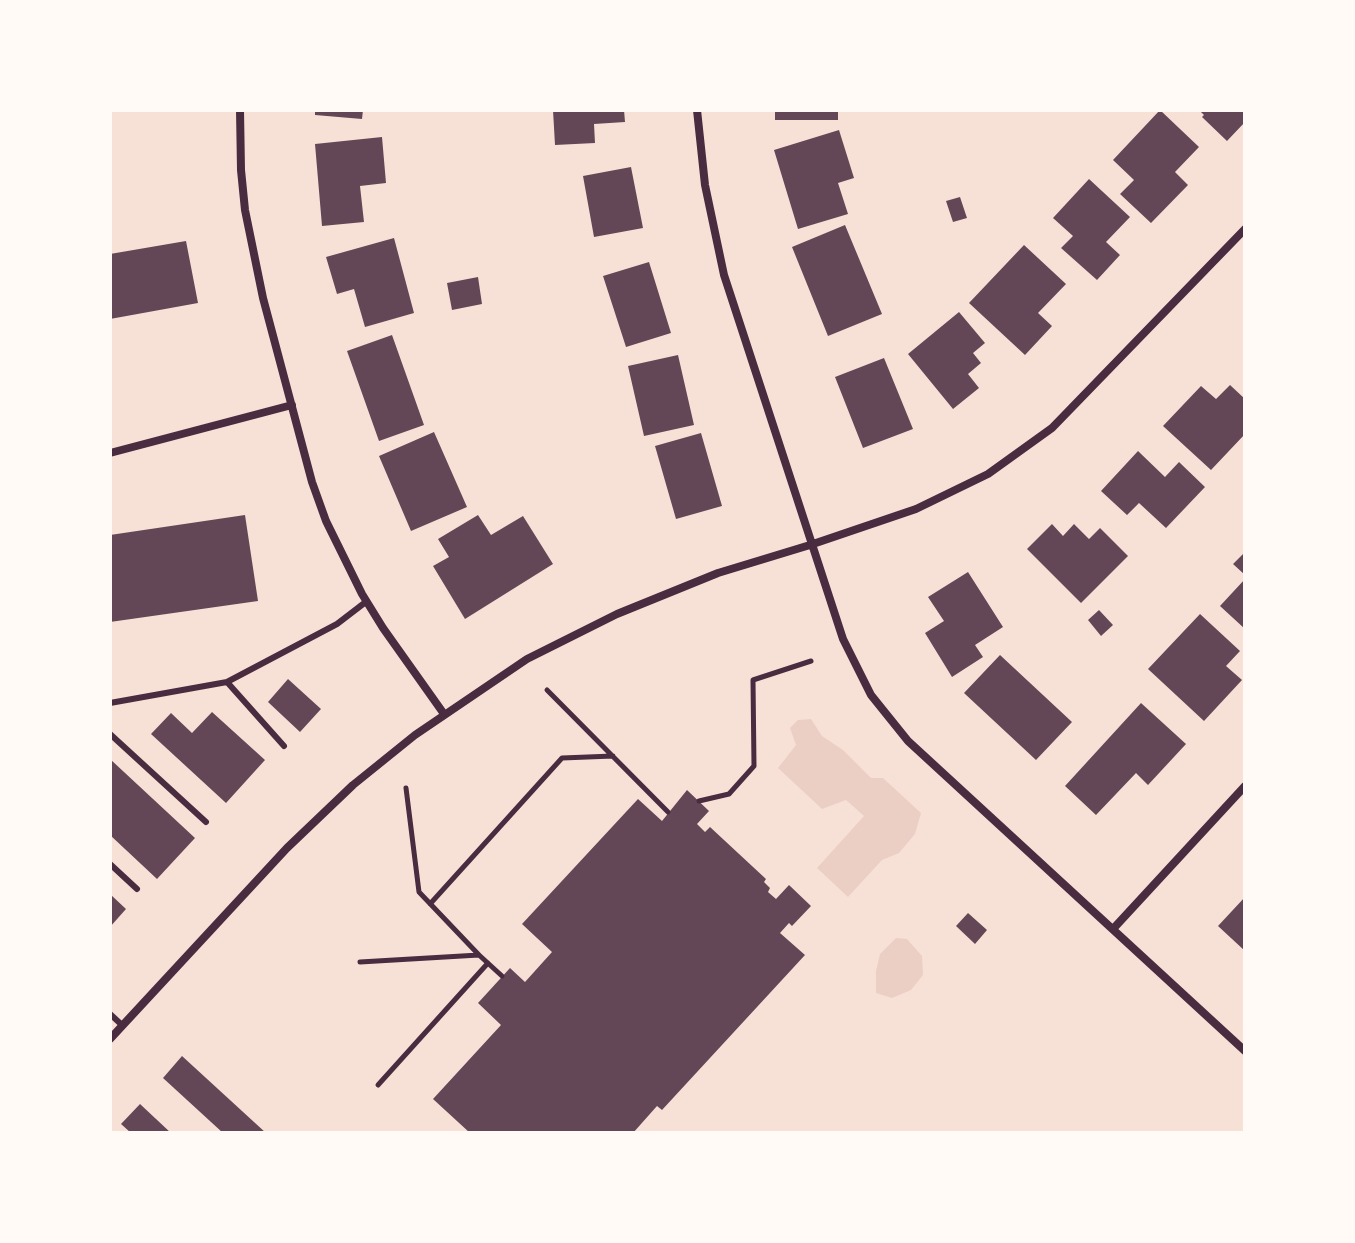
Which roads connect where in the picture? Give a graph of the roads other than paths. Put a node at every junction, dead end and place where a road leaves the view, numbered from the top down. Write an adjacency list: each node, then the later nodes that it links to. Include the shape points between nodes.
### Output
1 (240, 110): 4 (street, via 245,210)
2 (697, 110): 6 (street, via 705,185 724,275)
3 (1245, 229): 6 (street, via 1078,404 1023,452 940,499)
4 (292, 405): 5 (street); 7 (street, via 326,521)
5 (110, 453)
6 (810, 545): 10 (street, via 718,573 617,614 527,659); 17 (street, via 847,649 888,719)
7 (367, 601): 8 (lane, via 337,624); 10 (street)
8 (227, 682): 9 (lane); 12 (lane)
9 (110, 703)
10 (444, 714): 19 (street, via 306,829)
11 (110, 734): 14 (lane)
12 (284, 746)
13 (1245, 786): 17 (street)
14 (206, 822)
15 (110, 864): 16 (lane)
16 (137, 889)
17 (1113, 929): 21 (street)
18 (110, 1014): 19 (lane)
19 (122, 1025): 20 (street)
20 (110, 1039)
21 (1245, 1051)

